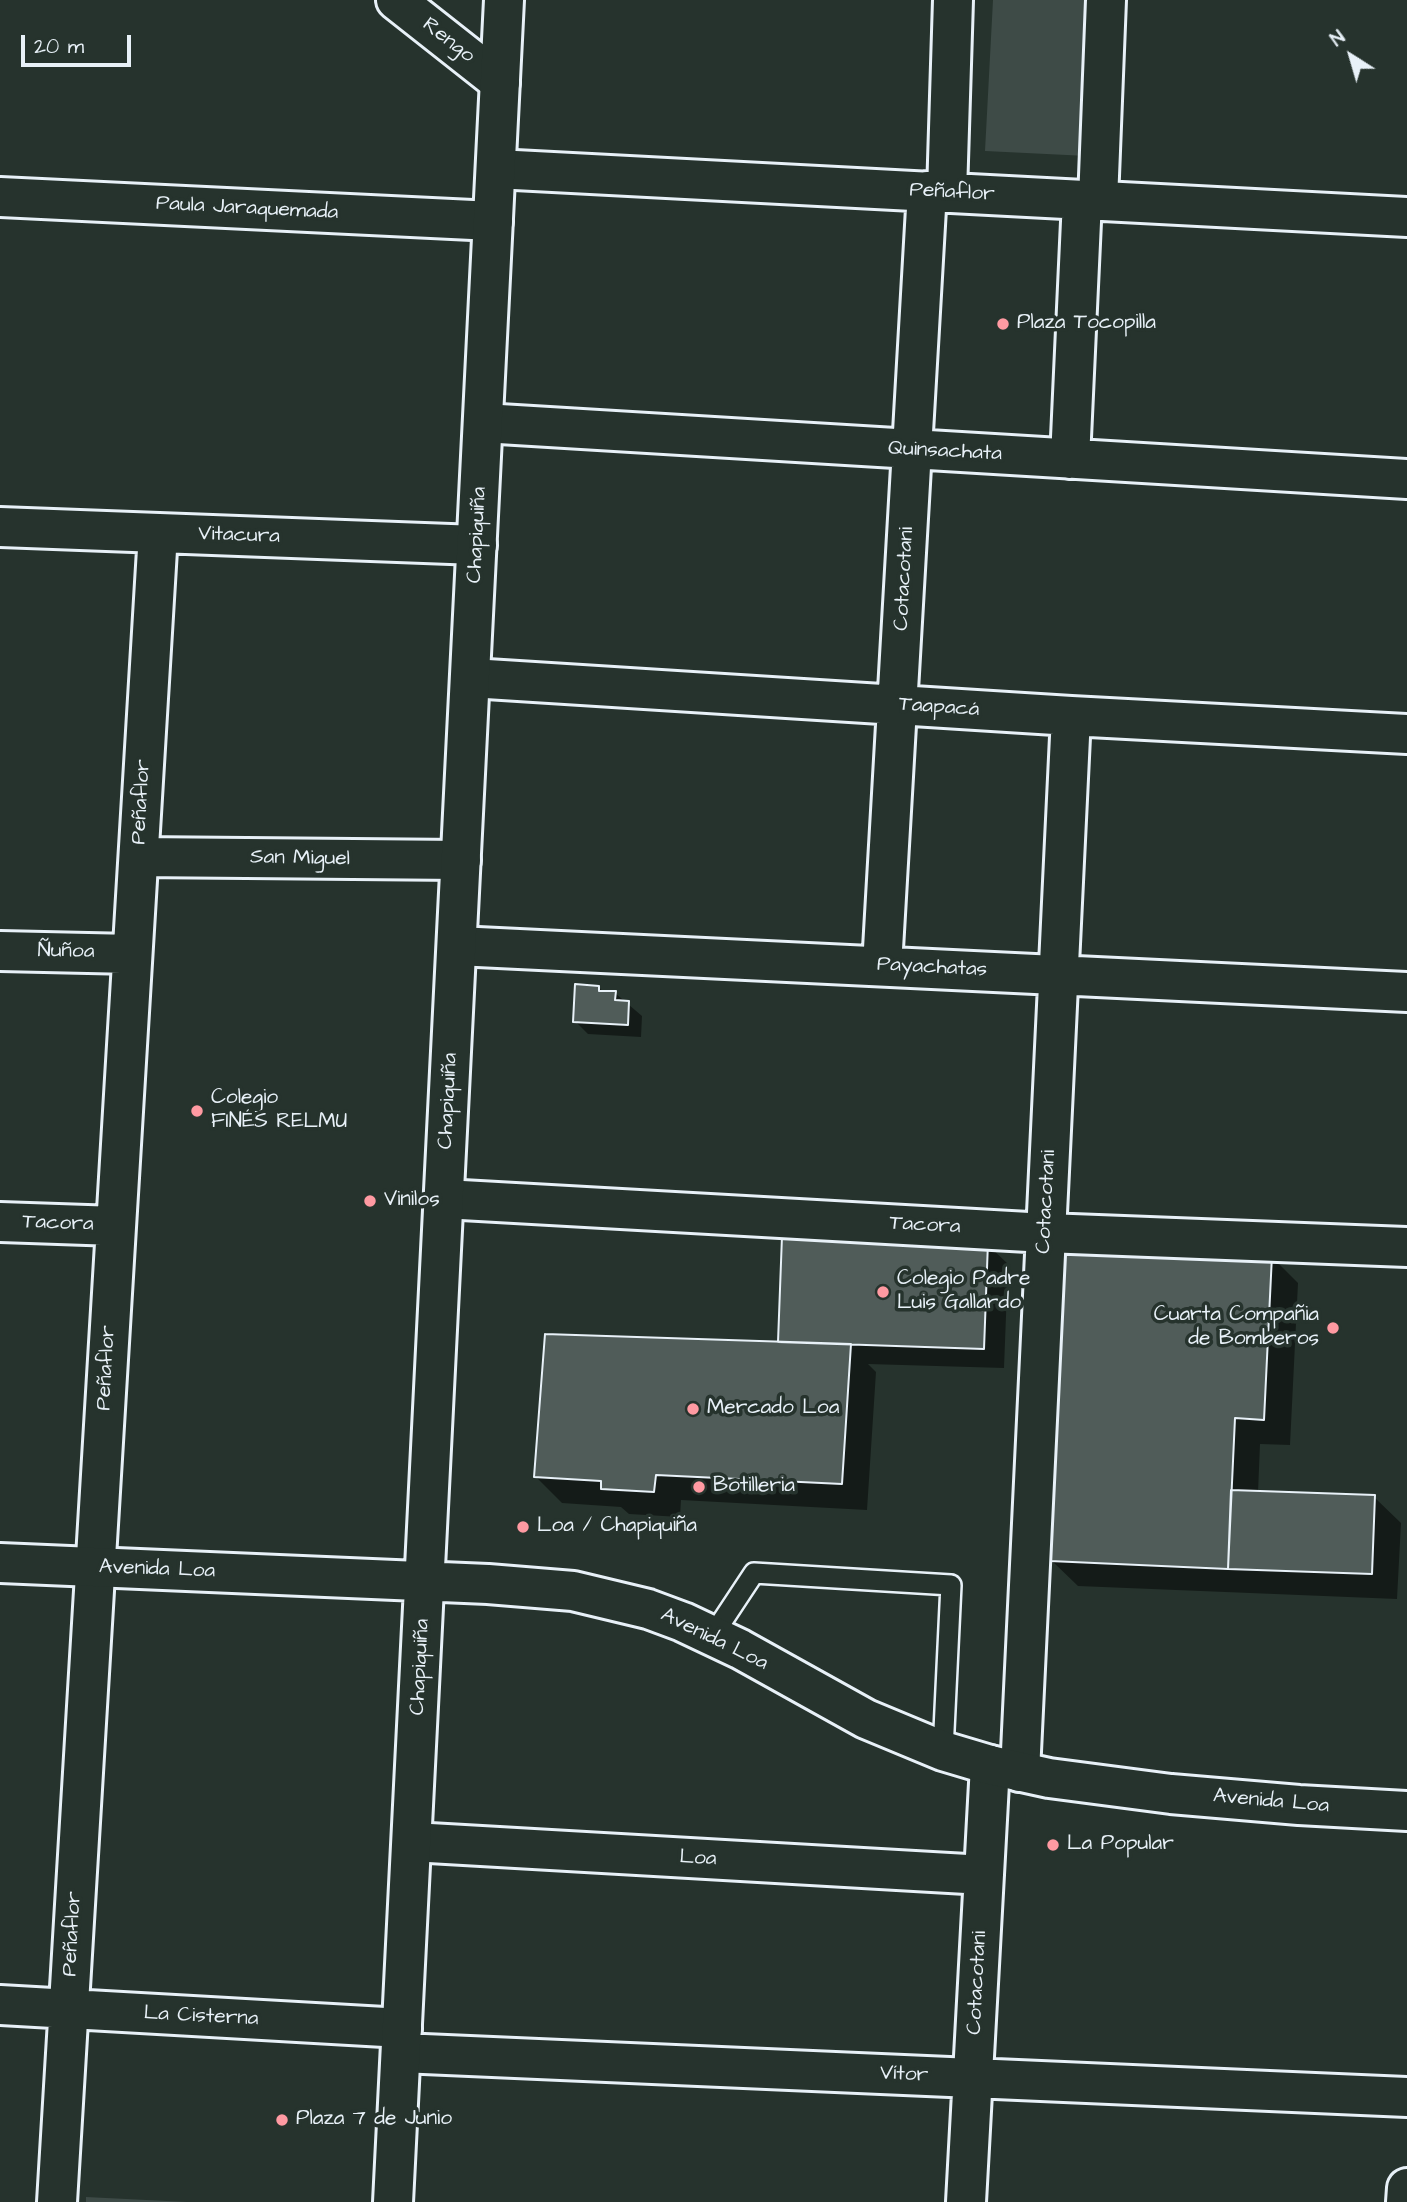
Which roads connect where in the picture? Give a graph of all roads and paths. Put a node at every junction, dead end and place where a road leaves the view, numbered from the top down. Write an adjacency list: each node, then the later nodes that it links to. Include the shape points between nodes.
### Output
1 (396, 0): 5 (street, Rengo)
2 (505, 0): 5 (street, Chapiquiña)
3 (953, 0): 7 (street, Cotacotani)
4 (1106, 0): 9 (street)
5 (500, 82): 6 (street, Chapiquiña)
6 (496, 169): 7 (street, Peñaflor); 11 (street, Chapiquiña)
7 (937, 192): 9 (street, Peñaflor); 13 (street, Cotacotani)
8 (0, 197): 11 (street, Paula Jaraquemada)
9 (1090, 200): 10 (street, Peñaflor); 14 (street)
10 (1407, 217)
11 (494, 221): 12 (street, Chapiquiña)
12 (483, 423): 13 (street, Quinsachata); 18 (street, Chapiquiña)
13 (912, 450): 14 (street, Quinsachata); 20 (street, Cotacotani)
14 (1070, 459): 15 (street, Quinsachata)
15 (1407, 479)
16 (0, 527): 17 (street, Vitacura)
17 (158, 533): 18 (street, Vitacura); 23 (street, Peñaflor)
18 (477, 545): 19 (street, Chapiquiña)
19 (471, 678): 20 (street, Taapacá); 24 (street, Chapiquiña)
20 (897, 705): 21 (street, Taapacá); 28 (street, Cotacotani)
21 (1071, 716): 22 (street, Taapacá); 29 (street, Cotacotani)
22 (1407, 734)
23 (139, 857): 24 (street, San Miguel); 27 (street, Peñaflor)
24 (461, 860): 25 (street, Chapiquiña)
25 (457, 946): 28 (street, Payachatas); 31 (street, Chapiquiña)
26 (0, 951): 27 (street, Ñuñoa)
27 (132, 954): 33 (street, Peñaflor)
28 (882, 966): 29 (street, Payachatas)
29 (1058, 974): 30 (street, Payachatas); 34 (street, Cotacotani)
30 (1407, 992)
31 (444, 1199): 34 (street, Tacora); 38 (street, Chapiquiña)
32 (0, 1222): 33 (street, Tacora)
33 (116, 1226): 37 (street, Peñaflor)
34 (1046, 1233): 35 (street, Tacora); 41 (street, Cotacotani)
35 (1407, 1247)
36 (0, 1563): 37 (street, Avenida Loa)
37 (96, 1567): 38 (street, Avenida Loa); 46 (street, Peñaflor)
38 (425, 1582): 39 (street, Avenida Loa, via 573,1591 648,1609); 43 (street, Chapiquiña)
39 (713, 1635): 40 (street, Avenida Loa, via 866,1719); 40 (lane, via 754,1573 951,1585)
40 (943, 1751): 41 (street, Avenida Loa)
41 (1005, 1769): 42 (street, Avenida Loa, via 1171,1794); 44 (street, Cotacotani)
42 (1407, 1811)
43 (412, 1842): 44 (street, Loa); 47 (street, Chapiquiña)
44 (984, 1875): 48 (street, Cotacotani)
45 (0, 2005): 46 (street, La Cisterna)
46 (69, 2009): 47 (street, La Cisterna); 51 (street, Peñaflor)
47 (402, 2041): 48 (street, Vítor); 52 (street, Chapiquiña)
48 (973, 2078): 49 (street, Vítor); 53 (street, Cotacotani)
49 (1407, 2097)
50 (1407, 2188): 54 (street)
51 (57, 2202)
52 (393, 2202)
53 (966, 2202)
54 (1406, 2202)

